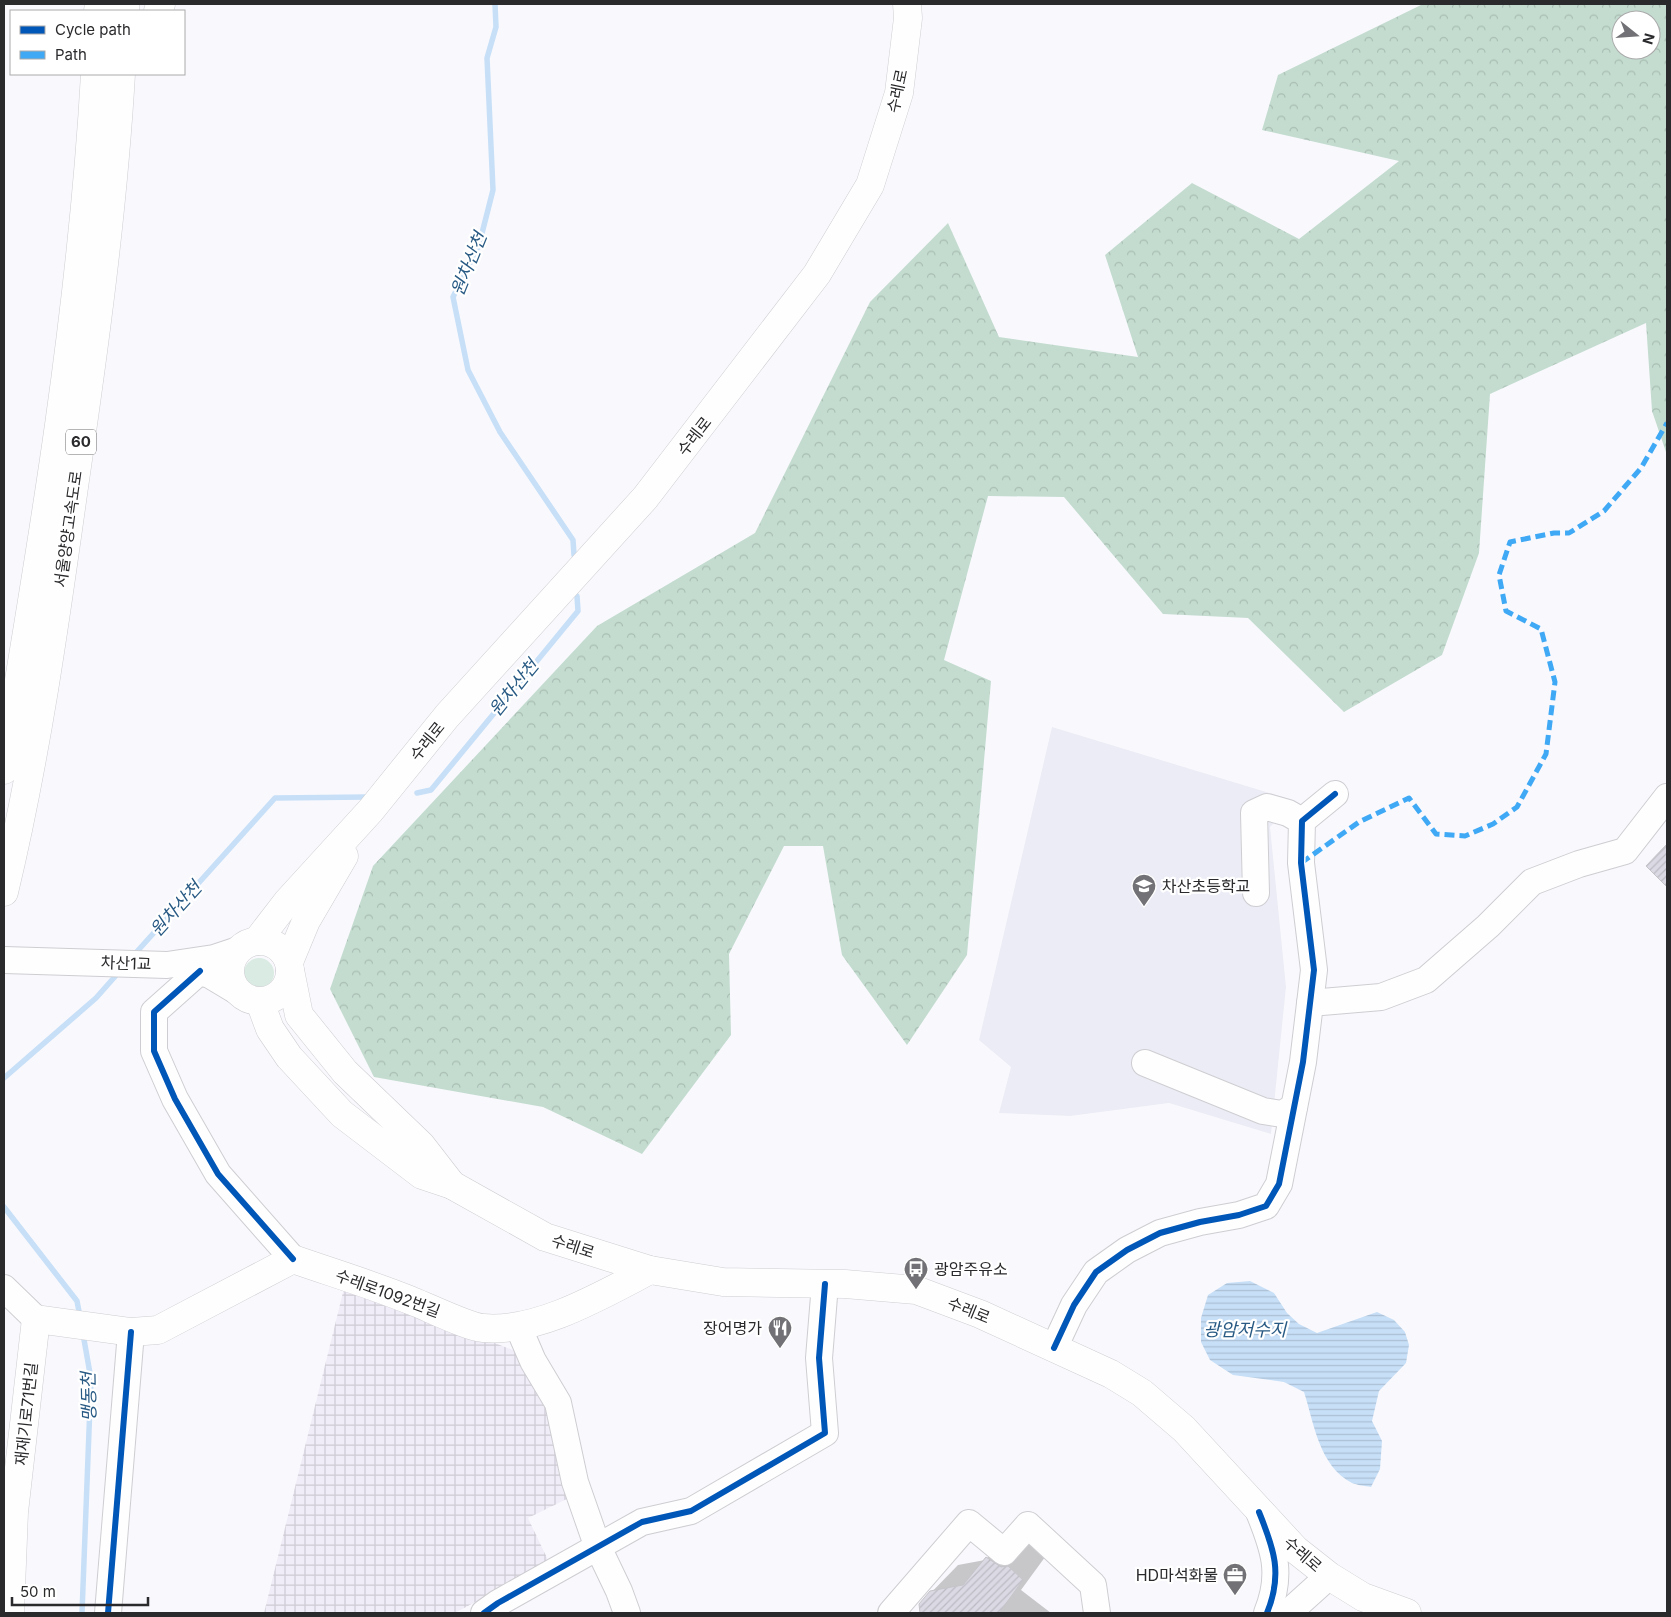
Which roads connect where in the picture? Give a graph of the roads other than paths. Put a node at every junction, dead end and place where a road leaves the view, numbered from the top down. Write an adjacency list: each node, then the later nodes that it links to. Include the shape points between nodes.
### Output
1 (907, 4): 9 (main road, 수레로, via 899,93 870,185 817,274 645,498 447,716)
2 (95, 75): 6 (main road, 서울양양고속도로 / 60, via 91,157 74,311 40,554)
3 (121, 75): 5 (main road, 서울양양고속도로 / 60)
4 (136, 75): 5 (main road)
5 (118, 126): 11 (main road, 서울양양고속도로 / 60, via 98,316 65,555 24,808)
6 (4, 770)
7 (1335, 794): 10 (street)
8 (1667, 797): 20 (street, via 1625,851 1532,882 1426,980 1381,997)
9 (371, 810): 13 (main road, 수레로); 16 (main road, 수레로, via 306,921)
10 (1302, 821): 12 (street, via 1267,806 1254,813); 20 (street, via 1301,863 1314,970)
11 (4, 892)
12 (1256, 893)
13 (248, 945): 15 (street, via 214,958); 16 (main road, via 276,946); 18 (main road, via 232,958 230,980)
14 (4, 960): 15 (street, 차산1교)
15 (168, 964): 17 (street)
16 (289, 966): 19 (main road, via 288,982 282,992); 23 (main road, 수레로, via 299,1015 345,1072 421,1145)
17 (200, 971): 18 (street); 24 (street, via 154,1012 154,1051 175,1099 218,1174)
18 (235, 990): 19 (main road, via 246,999)
19 (260, 1002): 23 (main road, 수레로, via 270,1029 289,1057 342,1114 422,1176)
20 (1310, 1003): 22 (street)
21 (1145, 1063): 22 (street, via 1263,1111 1282,1114)
22 (1294, 1107): 32 (street, via 1279,1184 1266,1206 1160,1234 1127,1250 1096,1272 1074,1304)
23 (452, 1185): 25 (main road, 수레로, via 545,1237)
24 (293, 1259): 30 (main road, 수레로1092번길, via 481,1328); 31 (main road, via 158,1330)
25 (650, 1270): 26 (main road, 수레로, via 723,1282); 30 (main road, 수레로1092번길, via 605,1294 534,1323)
26 (825, 1284): 32 (main road, 수레로, via 916,1290 980,1314); 34 (street, via 819,1358 825,1434 691,1511 642,1522)
27 (4, 1288): 29 (street)
28 (4, 1316): 29 (street)
29 (36, 1319): 31 (main road); 36 (main road, 재재기로71번길, via 14,1512)
30 (518, 1326): 34 (street, via 558,1403 575,1482)
31 (131, 1332): 37 (street)
32 (1054, 1348): 33 (main road, 수레로, via 1111,1374 1142,1393 1184,1429)
33 (1259, 1512): 35 (main road, 수레로, via 1296,1550); 42 (street, via 1276,1564 1273,1596)
34 (597, 1545): 38 (street); 39 (street)
35 (1329, 1576): 43 (street); 44 (main road, 수레로, via 1363,1596)
36 (10, 1613)
37 (108, 1613)
38 (484, 1613)
39 (627, 1613)
40 (891, 1613): 41 (street, via 968,1523 1004,1552 1028,1525 1093,1585)
41 (1097, 1613)
42 (1267, 1613)
43 (1288, 1613)
44 (1407, 1613)

